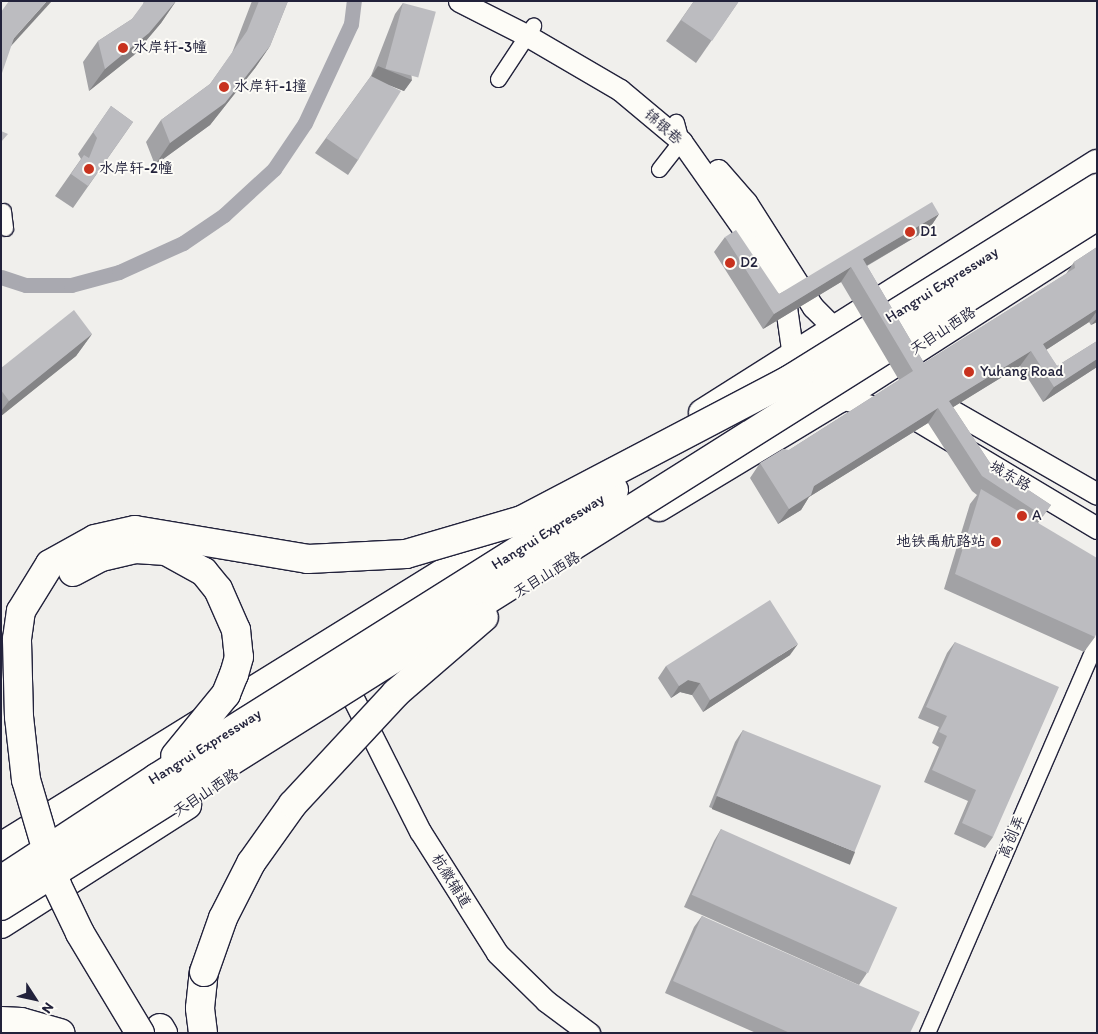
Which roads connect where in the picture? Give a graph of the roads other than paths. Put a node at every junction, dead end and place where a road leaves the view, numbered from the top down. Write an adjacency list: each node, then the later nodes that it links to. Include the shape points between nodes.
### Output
1 (459, 1): 3 (main road, 锦银巷)
2 (491, 1): 3 (main road, 锦银巷)
3 (529, 31): 4 (street); 5 (main road, 锦银巷, via 630,86)
4 (498, 79)
5 (678, 131): 7 (street); 13 (main road, 锦银巷, via 746,202 813,307); 14 (main road, 锦银巷, via 767,263 786,307)
6 (1097, 164): 13 (highway)
7 (659, 169)
8 (1097, 188): 14 (highway, Hangrui Expressway, bridge)
9 (3, 211): 11 (street)
10 (1097, 216): 19 (highway, Hangrui Expressway, bridge)
11 (5, 228)
12 (1097, 232): 15 (highway, 天目山西路)
13 (836, 330): 14 (highway); 15 (main road)
14 (796, 365): 16 (main road, 城东路); 22 (highway, Hangrui Expressway, bridge); 23 (highway); 28 (highway, bridge, via 522,520 406,554 308,558 135,530 95,539 50,564 21,611 17,639 18,700 26,780 57,885 80,933)
15 (912, 369): 16 (highway, 天目山西路); 17 (main road, 城东路, via 926,395)
16 (840, 398): 18 (main road, 城东路, via 910,416); 21 (highway, 天目山西路, via 506,599)
17 (1097, 494)
18 (1097, 528)
19 (561, 552): 25 (highway, Hangrui Expressway, bridge); 30 (highway, bridge, via 396,693 293,804 251,863 223,918 204,972 200,1008)
20 (1097, 640): 32 (street, 高创弄)
21 (353, 698): 26 (highway, 天目山西路); 31 (main road, 杭徽辅道, via 420,831 497,953 546,1001)
22 (156, 778): 24 (highway, Hangrui Expressway, bridge); 28 (highway, bridge, via 226,694 239,657 230,610 204,572 166,551 136,550 101,557 63,578 39,617 34,666 45,776 74,878)
23 (1, 847)
24 (1, 880)
25 (1, 906)
26 (1, 924)
27 (1, 1021): 29 (highway, via 21,1022)
28 (154, 1031)
29 (60, 1033)
30 (203, 1033)
31 (589, 1033)
32 (927, 1033)

